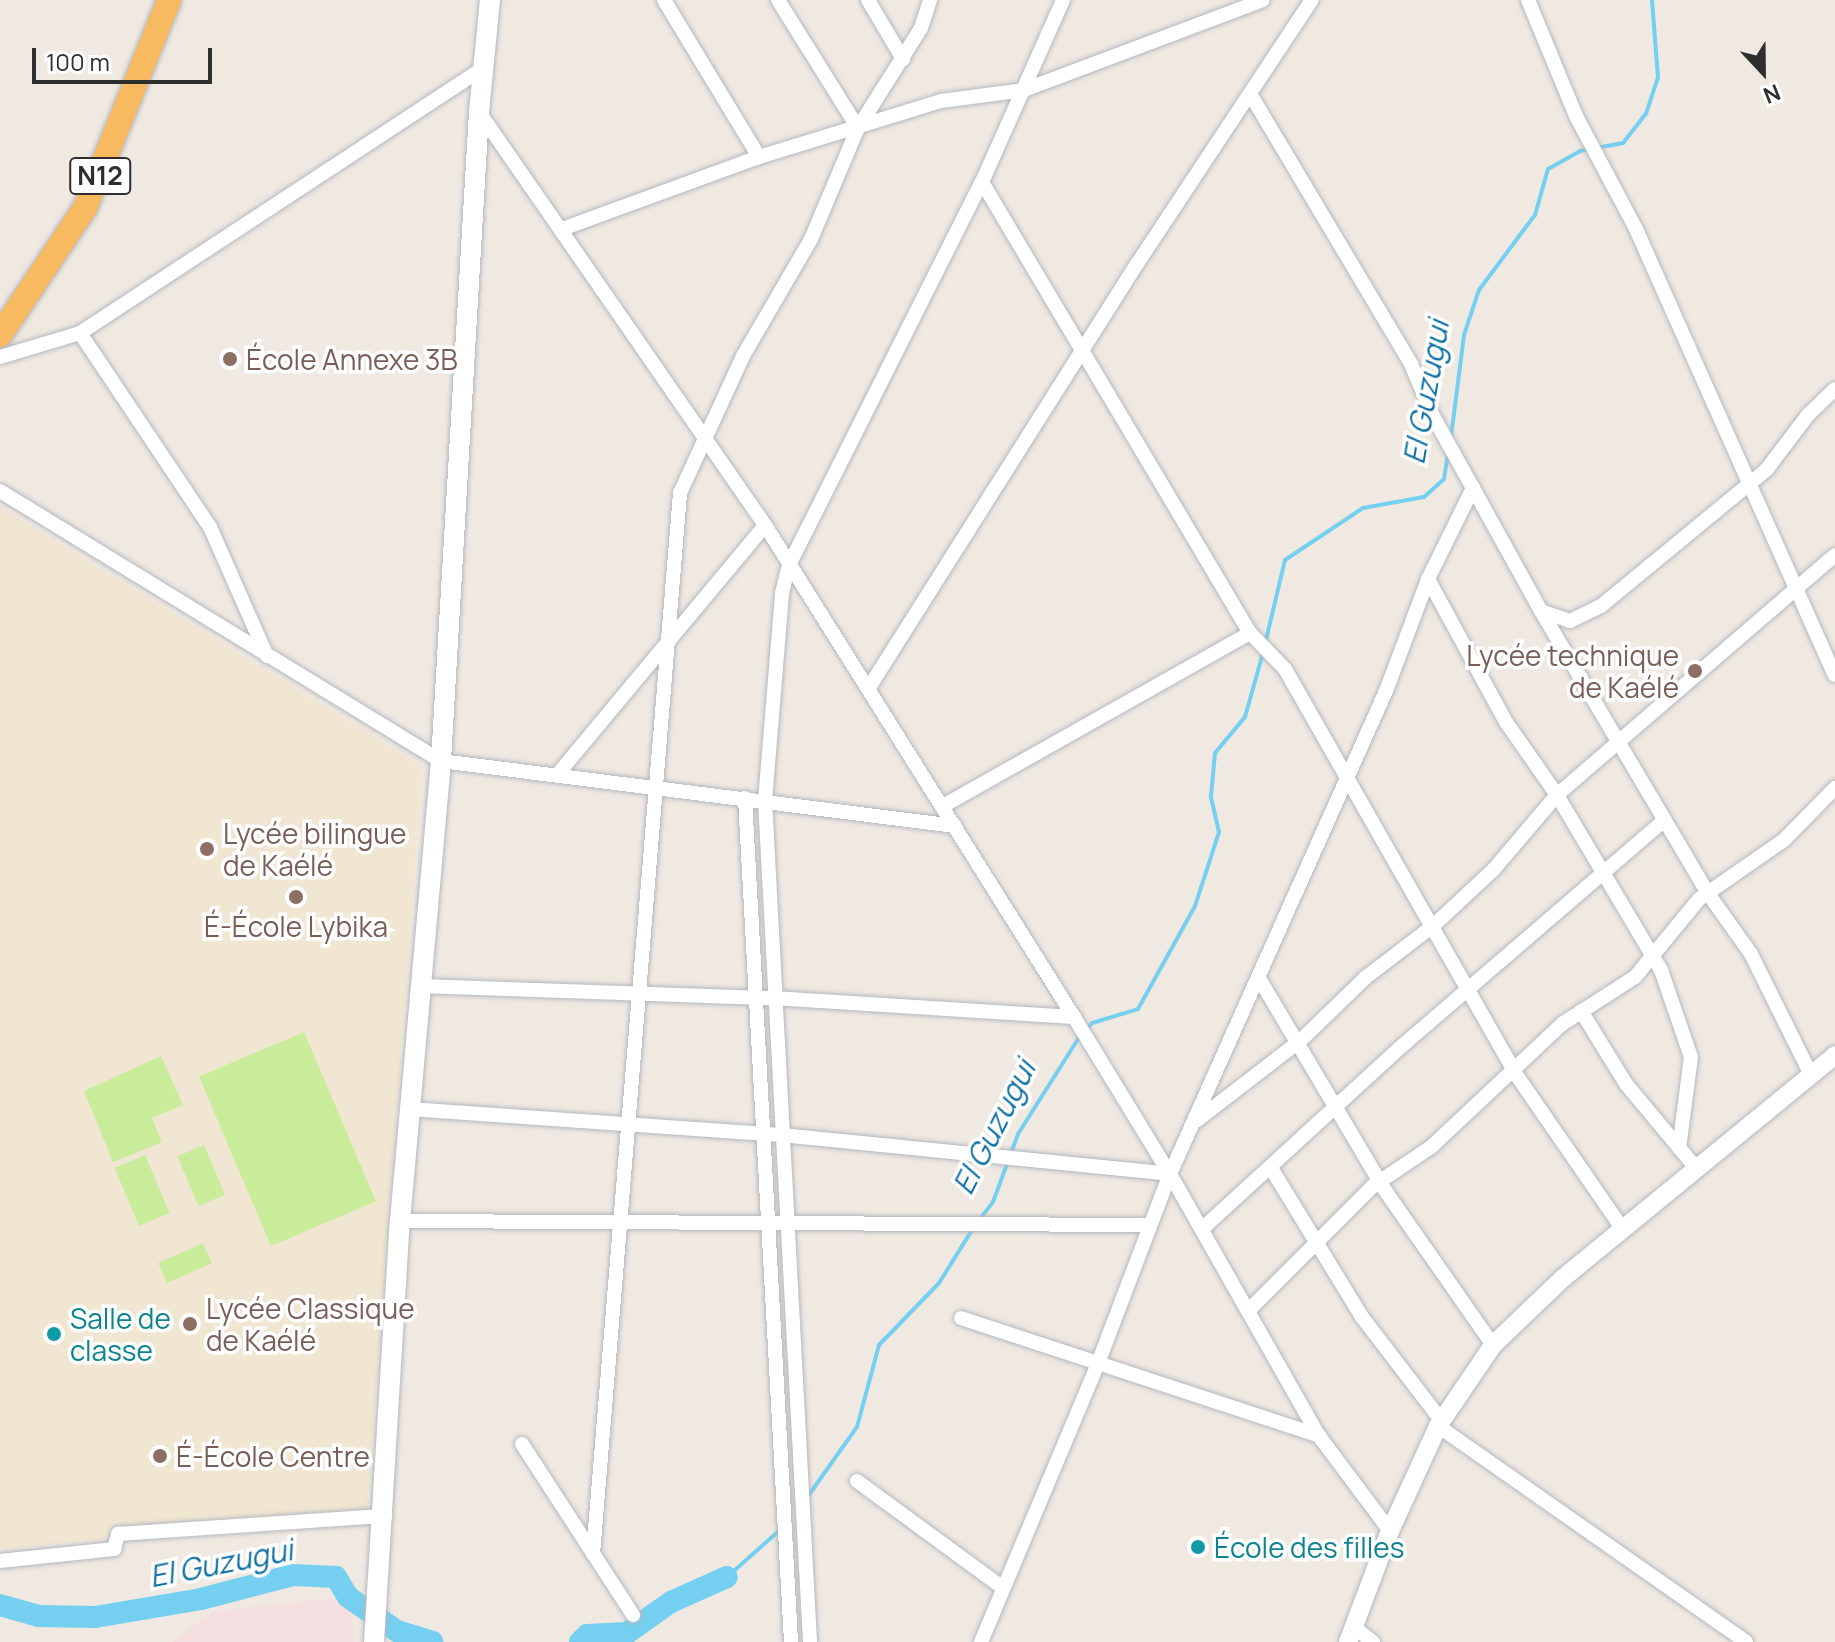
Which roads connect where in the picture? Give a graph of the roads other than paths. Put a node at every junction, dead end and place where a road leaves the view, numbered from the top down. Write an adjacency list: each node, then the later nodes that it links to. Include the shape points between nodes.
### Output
1 (169, 0): 21 (highway, N12, via 85,208)
2 (490, 0): 12 (main road)
3 (664, 0): 17 (street)
4 (778, 0): 16 (street)
5 (868, 0): 11 (street)
6 (930, 0): 11 (street)
7 (1063, 0): 13 (street)
8 (1263, 0): 13 (street)
9 (1312, 0): 14 (street)
10 (1528, 0): 26 (street, via 1576,116 1636,229)
11 (903, 59): 16 (street)
12 (485, 67): 15 (main road); 20 (street)
13 (1024, 90): 16 (street, via 941,101); 18 (street)
14 (1252, 97): 22 (street); 27 (street, via 1411,364)
15 (479, 112): 19 (street); 41 (main road)
16 (858, 128): 17 (street); 25 (street, via 811,239 743,356)
17 (759, 157): 19 (street)
18 (982, 182): 22 (street); 31 (street)
19 (562, 229): 25 (street)
20 (80, 333): 23 (street); 37 (street, via 210,527)
21 (0, 335)
22 (1083, 348): 35 (street); 39 (street)
23 (0, 357)
24 (1835, 389): 26 (street)
25 (705, 437): 29 (street); 36 (street, via 680,493)
26 (1749, 483): 33 (street); 34 (street, via 1654,566 1582,618 1563,620)
27 (1473, 488): 32 (street); 34 (street)
28 (0, 491): 37 (street)
29 (765, 525): 31 (street); 36 (street)
30 (1835, 555): 33 (street)
31 (789, 565): 39 (street); 48 (street, via 778,618)
32 (1428, 579): 43 (street); 46 (street, via 1506,722)
33 (1795, 589): 38 (street); 40 (street)
34 (1541, 611): 40 (street)
35 (1250, 633): 43 (street, via 1285,669); 49 (street)
36 (666, 645): 42 (street); 44 (street)
37 (267, 656): 41 (street)
38 (1835, 675)
39 (870, 686): 49 (street)
40 (1621, 742): 46 (street); 50 (street)
41 (441, 761): 42 (street); 57 (main road)
42 (557, 775): 44 (street)
43 (1346, 778): 54 (street); 56 (street)
44 (653, 787): 47 (street); 59 (street)
45 (1835, 788): 53 (street, via 1784,840)
46 (1557, 795): 52 (street); 54 (street, via 1494,869)
47 (745, 798): 48 (street); 61 (street)
48 (765, 801): 51 (street); 60 (street)
49 (943, 806): 51 (street)
50 (1665, 820): 52 (street); 53 (street)
51 (955, 826): 63 (street)
52 (1604, 871): 55 (street); 58 (street)
53 (1707, 892): 55 (street); 67 (street, via 1746,945)
54 (1434, 925): 58 (street); 64 (street, via 1365,978)
55 (1654, 958): 62 (street); 74 (street, via 1691,1057)
56 (1260, 980): 64 (street); 70 (street)
57 (420, 986): 59 (street); 69 (main road)
58 (1469, 991): 66 (street); 68 (street)
59 (636, 993): 61 (street); 71 (street)
60 (772, 998): 61 (street); 63 (street); 73 (street)
61 (756, 999): 72 (street)
62 (1581, 1011): 66 (street, via 1554,1030); 74 (street, via 1626,1084)
63 (1074, 1017): 77 (street)
64 (1300, 1041): 68 (street); 70 (street)
65 (1835, 1055): 67 (street)
66 (1515, 1073): 78 (street, via 1461,1114 1418,1158); 84 (street)
67 (1811, 1075): 76 (street)
68 (1338, 1104): 75 (street); 78 (street)
69 (409, 1109): 71 (street); 81 (main road)
70 (1192, 1123): 77 (street)
71 (626, 1124): 72 (street); 82 (street)
72 (764, 1134): 73 (street); 79 (street)
73 (781, 1135): 77 (street); 80 (street)
74 (1679, 1148): 76 (street)
75 (1271, 1168): 85 (street); 86 (street)
76 (1697, 1169): 84 (street)
77 (1170, 1174): 83 (street); 85 (street)
78 (1379, 1180): 86 (street); 89 (street)
79 (769, 1220): 80 (street); 82 (street); 103 (street)
80 (786, 1220): 83 (street); 104 (street)
81 (400, 1221): 82 (street); 95 (main road)
82 (622, 1221): 97 (street)
83 (1149, 1225): 90 (street)
84 (1622, 1228): 89 (street)
85 (1202, 1229): 87 (street)
86 (1316, 1245): 87 (street); 91 (street)
87 (1249, 1310): 92 (street)
88 (961, 1318): 90 (street)
89 (1493, 1345): 91 (street)
90 (1097, 1366): 92 (street); 99 (street)
91 (1440, 1423): 96 (street); 107 (street)
92 (1319, 1436): 96 (street)
93 (522, 1444): 97 (street)
94 (857, 1481): 99 (street)
95 (385, 1516): 98 (street, via 118,1534 114,1549); 101 (main road)
96 (1390, 1531): 102 (street)
97 (593, 1554): 100 (street)
98 (0, 1561)
99 (1003, 1588): 105 (street)
100 (633, 1615)
101 (376, 1626)
102 (1352, 1635): 106 (street)
103 (791, 1642)
104 (810, 1642)
105 (981, 1642)
106 (1373, 1642)
107 (1746, 1642)

